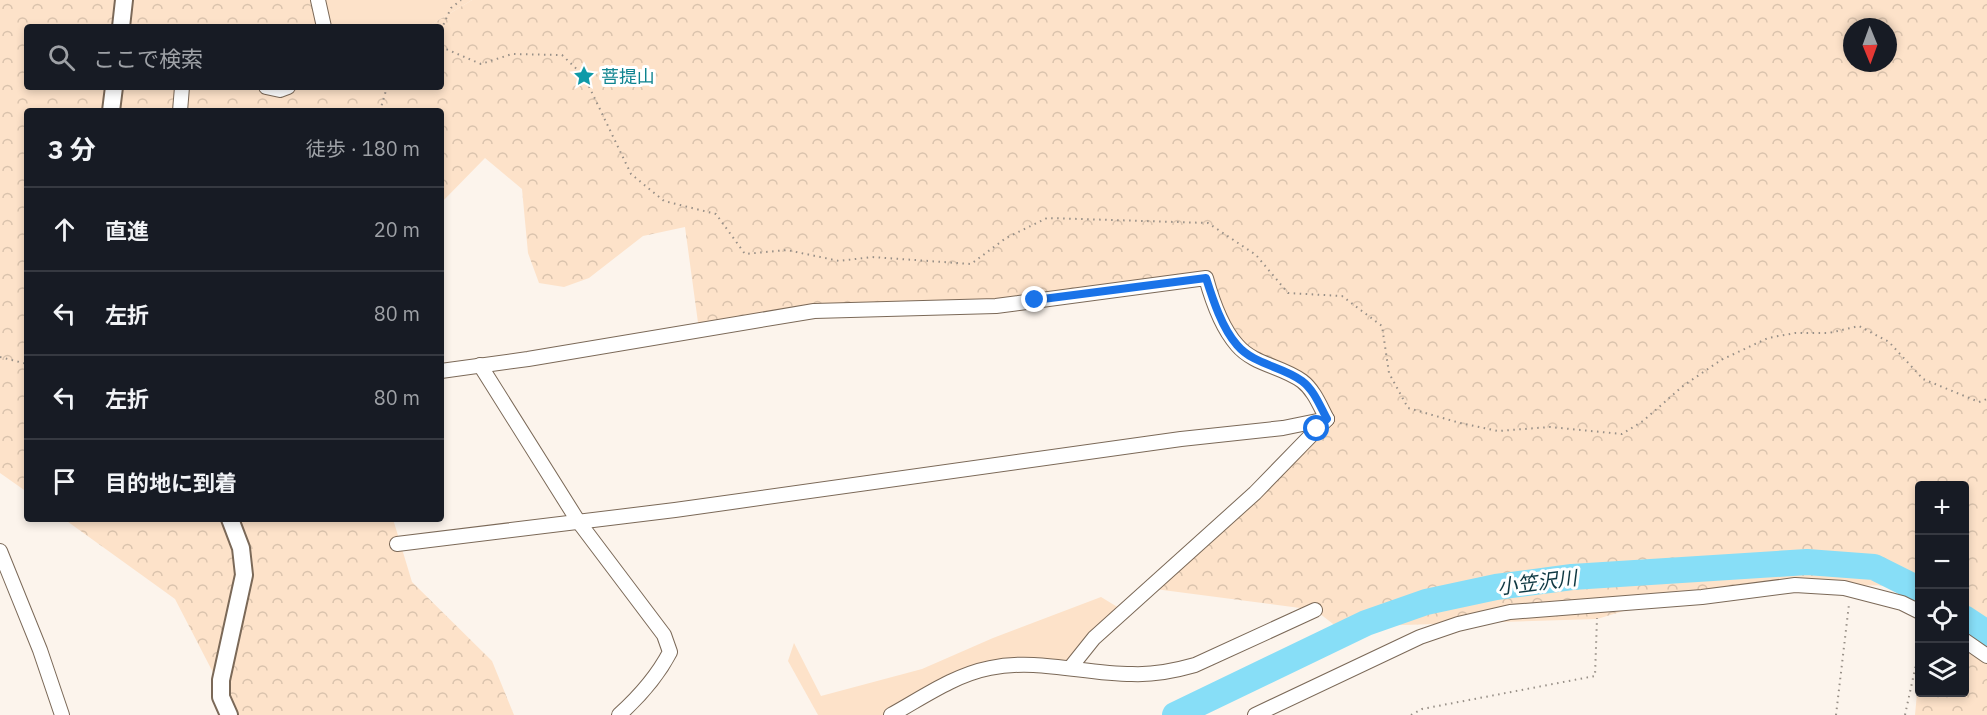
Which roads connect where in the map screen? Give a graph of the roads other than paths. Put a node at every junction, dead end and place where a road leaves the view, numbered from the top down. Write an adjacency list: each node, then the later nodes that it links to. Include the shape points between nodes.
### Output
1 (124, 0): 3 (street)
2 (318, 0): 4 (street)
3 (121, 24)
4 (323, 24)
5 (114, 90): 7 (street)
6 (182, 90): 8 (street)
7 (111, 108)
8 (180, 108)
9 (480, 365): 10 (street); 11 (street, via 814,311 996,306 1206,278 1211,296 1237,345 1254,358 1301,380 1312,391); 12 (street)
10 (444, 371)
11 (1327, 419): 12 (street, via 675,510); 20 (street, via 1255,493 1094,638)
12 (578, 520): 14 (street); 23 (street, via 664,634 669,652 640,696)
13 (231, 522): 22 (street, via 241,548 244,575 221,680 221,697)
14 (397, 544)
15 (0, 551): 21 (street)
16 (1315, 609): 20 (street, via 1175,671 1131,674)
17 (1915, 610): 25 (street, via 1850,589 1795,585 1510,612 1420,637)
18 (1969, 643): 19 (street)
19 (1987, 656)
20 (1070, 668): 24 (street, via 1009,665 970,673)
21 (62, 715)
22 (229, 715)
23 (619, 715)
24 (891, 715)
25 (1254, 715)

